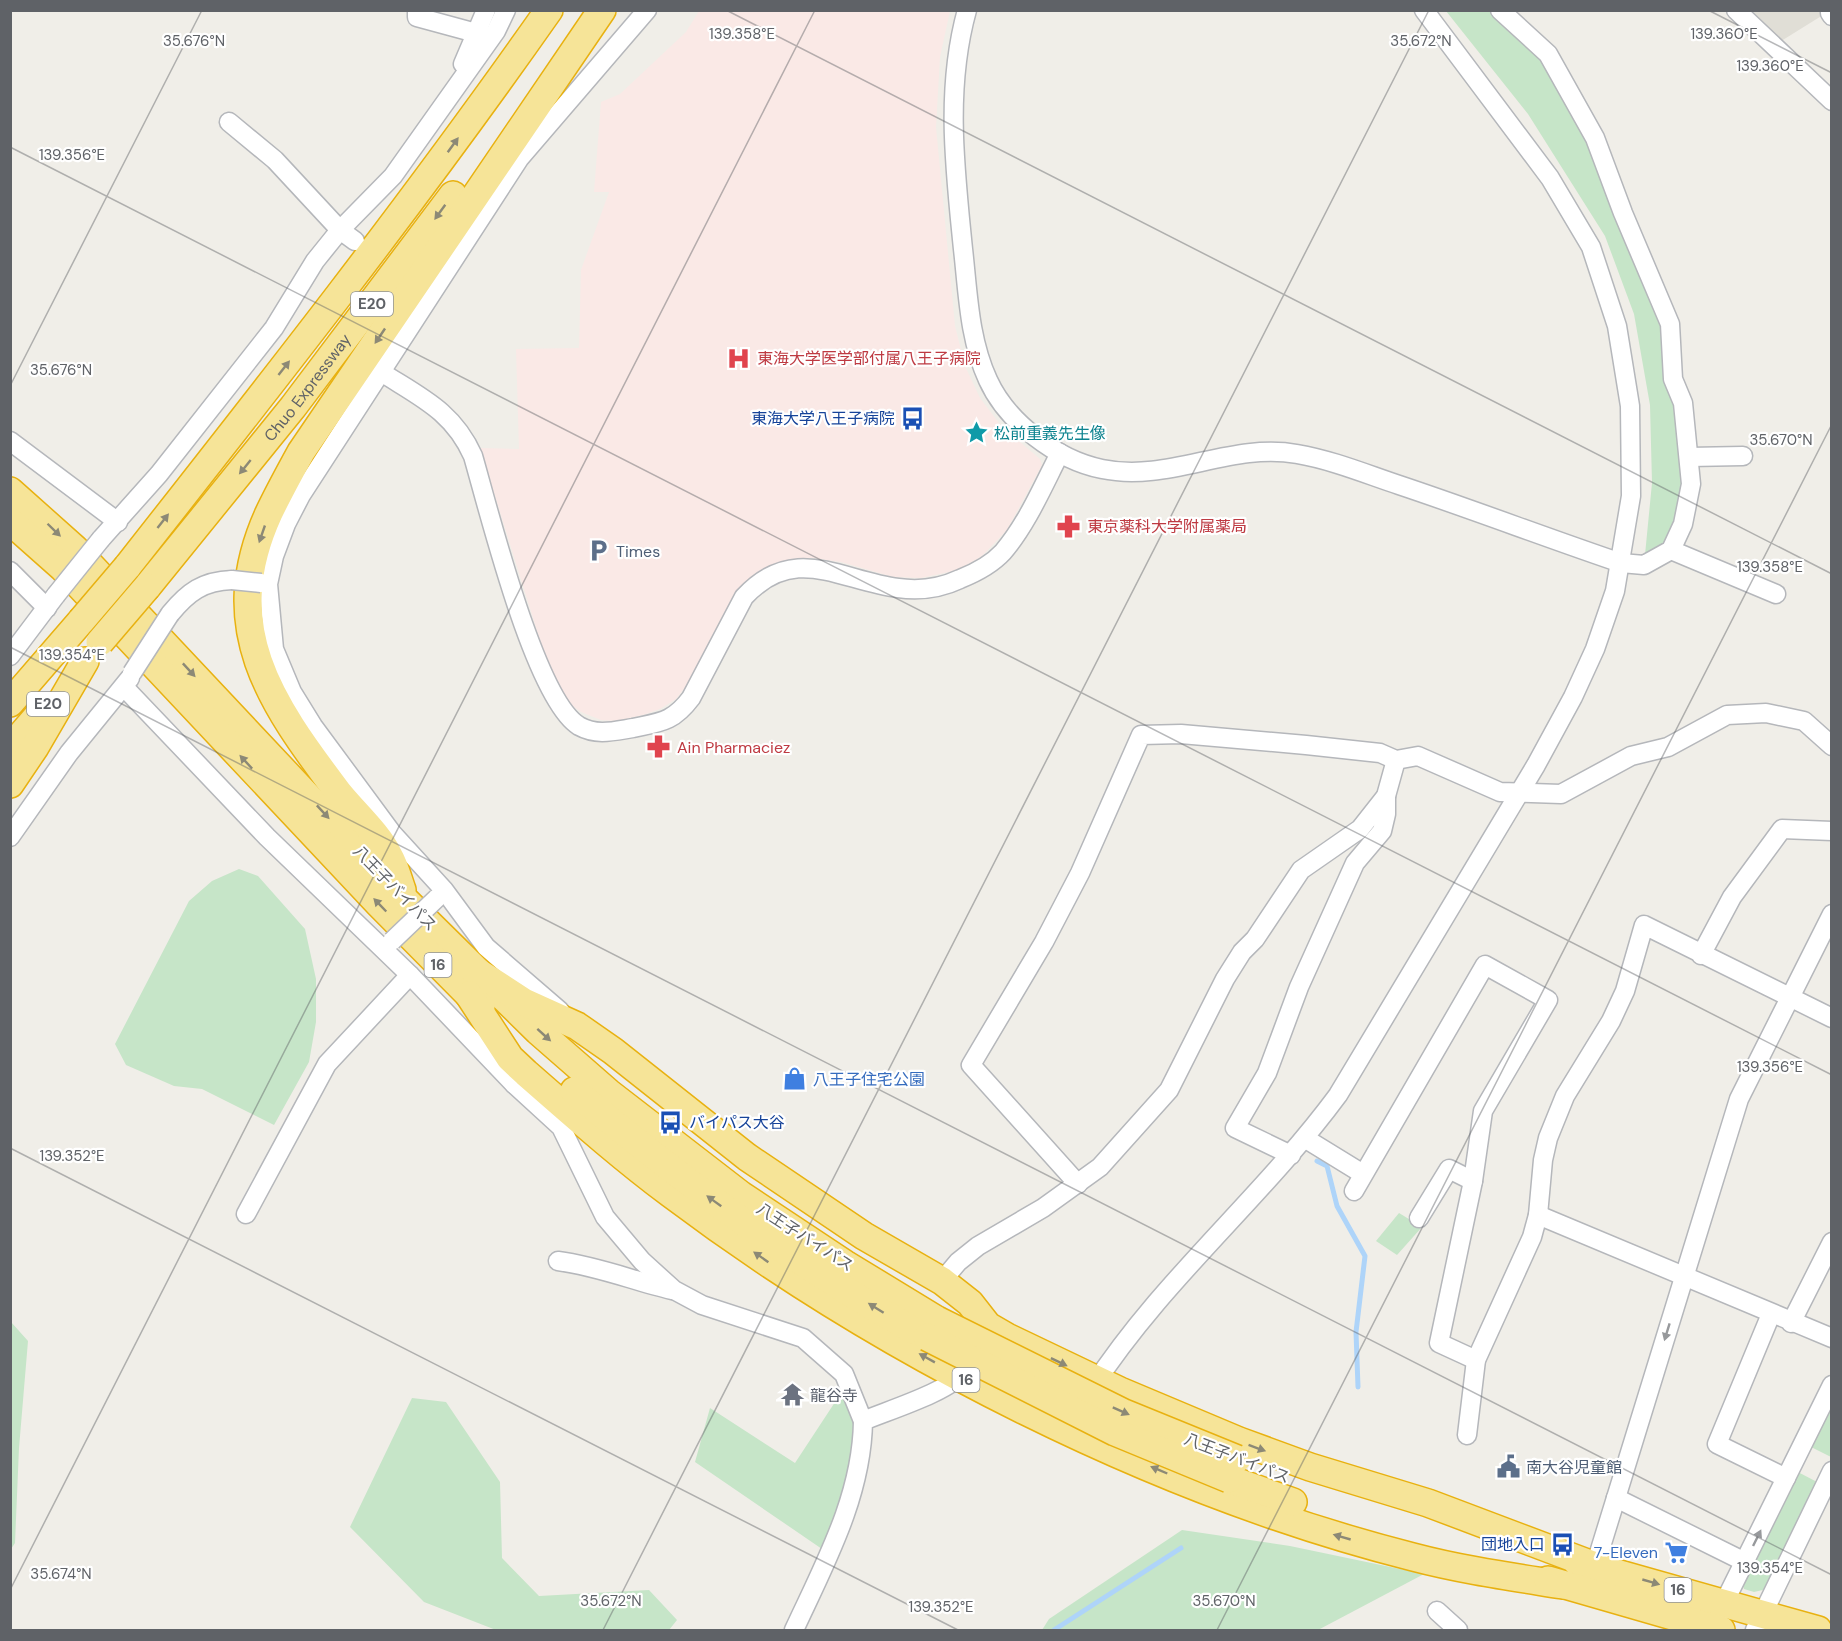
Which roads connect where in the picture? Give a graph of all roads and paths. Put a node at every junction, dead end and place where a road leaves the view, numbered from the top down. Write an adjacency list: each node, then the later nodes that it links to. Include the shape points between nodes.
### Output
1 (417, 10): 12 (street, via 417,17)
2 (486, 10): 12 (street)
3 (506, 10): 13 (street, via 496,31)
4 (549, 10): 34 (highway, Chuo Expressway / E20, one-way to 4, bridge, via 127,567 313,332)
5 (584, 10): 31 (highway, Chuo Expressway / E20, one-way to 31, bridge, via 419,242 293,407)
6 (602, 10): 44 (highway, one-way to 44, via 301,452 269,514 252,566 248,598 250,635 257,663 270,691 321,769 388,854)
7 (966, 10): 19 (street, via 954,82 953,149 977,353 1001,403 1018,423)
8 (1424, 10): 26 (street, via 1550,178 1591,247 1617,326 1630,406 1631,496)
9 (1500, 10): 21 (street, via 1548,54 1595,138 1670,324 1673,379 1683,403)
10 (1736, 10): 14 (street)
11 (646, 11): 17 (street, via 519,159)
12 (476, 33): 13 (street)
13 (453, 91): 16 (street)
14 (1832, 101)
15 (229, 122): 16 (street, via 275,160)
16 (348, 236): 24 (street, via 315,261 274,328)
17 (381, 372): 19 (street, via 451,419 464,435 545,680 568,716 579,725 604,733 668,721 681,711 744,597 771,574 787,568 810,567 897,588 926,589 974,574 1001,554 1016,535); 28 (street, via 328,450 286,524)
18 (10, 441): 24 (street)
19 (1060, 453): 26 (street, via 1101,469 1142,473 1244,452 1296,453 1472,509)
20 (1743, 456): 21 (street)
21 (1689, 457): 25 (street, via 1691,484 1683,524)
22 (10, 491): 44 (highway, 八王子バイパス / 16, one-way to 44, via 75,549)
23 (10, 521): 50 (highway, 八王子バイパス / 16, one-way to 23, via 63,568)
24 (118, 522): 30 (street, bridge)
25 (1671, 550): 26 (street, via 1644,565); 29 (street)
26 (1621, 563): 39 (street, via 1595,649 1542,756)
27 (10, 571): 30 (street)
28 (265, 584): 33 (street, bridge, via 232,580 205,583 186,596); 43 (street, via 274,649 292,692 313,726)
29 (1776, 594)
30 (51, 602): 32 (street)
31 (93, 652): 36 (highway, Chuo Expressway / E20); 38 (highway)
32 (10, 656)
33 (128, 680): 42 (street, via 69,753); 46 (street, via 267,837)
34 (10, 704)
35 (1832, 746): 39 (street, via 1804,721 1766,713 1727,715 1668,747 1631,756 1561,794)
36 (10, 748)
37 (1396, 760): 39 (street, via 1418,756 1500,792); 40 (street); 60 (street, via 1380,753 1316,746 1181,734 1141,735 1065,902 970,1065)
38 (10, 784)
39 (1518, 793): 55 (street, via 1365,1053)
40 (1386, 796): 57 (street, via 1382,831 1354,863 1299,987 1267,1073 1235,1128); 60 (street, via 1360,828 1301,870 1224,979 1169,1090 1100,1167)
41 (1832, 831): 47 (street, via 1782,829 1732,897)
42 (10, 837)
43 (441, 894): 46 (street, bridge); 53 (street, via 492,953)
44 (406, 901): 48 (highway, 八王子バイパス / 16)
45 (1832, 914): 51 (street)
46 (387, 944): 49 (street)
47 (1701, 955): 51 (street); 63 (street, via 1644,925 1625,991 1565,1096 1548,1138)
48 (470, 966): 53 (highway, via 524,1002); 56 (highway, 八王子バイパス / 16, one-way to 56, via 575,1064)
49 (410, 975): 54 (street); 62 (street, via 327,1064)
50 (468, 995): 54 (highway, 16); 73 (highway, 八王子バイパス / 16, one-way to 50, via 775,1244 671,1169 565,1084)
51 (1790, 999): 52 (street); 67 (street, via 1739,1099)
52 (1832, 1018)
53 (577, 1026): 56 (highway, via 592,1053 623,1089 672,1133); 68 (highway, via 756,1162 864,1236)
54 (520, 1079): 69 (street, via 561,1127 605,1217 642,1261); 76 (highway, 16, one-way to 54, via 867,1325 728,1234)
55 (1306, 1139): 57 (street); 58 (street)
56 (687, 1155): 73 (highway, 八王子バイパス / 16)
57 (1291, 1155): 77 (street, via 1156,1301)
58 (1363, 1174): 59 (street, via 1485,965 1548,1000 1482,1111); 61 (street)
59 (1473, 1181): 64 (street, via 1449,1169); 75 (street, via 1439,1343)
60 (1078, 1184): 68 (street, via 978,1246)
61 (1354, 1191)
62 (246, 1214)
63 (1538, 1215): 67 (street); 75 (street)
64 (1419, 1218)
65 (1832, 1242): 71 (street)
66 (558, 1261): 69 (street, via 583,1264)
67 (1684, 1276): 70 (street); 85 (street, one-way to 85)
68 (942, 1281): 72 (highway, via 970,1303)
69 (674, 1290): 79 (street, via 730,1316 803,1338 844,1374)
70 (1770, 1314): 71 (street); 84 (street, via 1717,1444)
71 (1791, 1323): 74 (street)
72 (988, 1326): 76 (street); 77 (highway, one-way to 77)
73 (932, 1329): 82 (highway, 八王子バイパス / 16, bridge, via 1124,1413)
74 (1832, 1338)
75 (1476, 1360): 81 (street)
76 (960, 1377): 79 (street); 80 (highway, 16)
77 (1097, 1380): 80 (street); 87 (highway, one-way to 87, via 1260,1449 1428,1503)
78 (1832, 1385): 84 (street)
79 (862, 1421): 92 (street, via 862,1449 844,1521)
80 (1065, 1429): 88 (highway, 16, one-way to 80, via 1413,1557 1334,1534 1233,1501)
81 (1467, 1435)
82 (1233, 1469): 87 (highway, 八王子バイパス / 16); 88 (highway, 八王子バイパス / 16, via 1332,1515)
83 (1832, 1471): 91 (street)
84 (1786, 1478): 86 (street, one-way to 84)
85 (1616, 1498): 86 (street); 87 (street)
86 (1745, 1562): 89 (street)
87 (1594, 1566): 89 (highway, 八王子バイパス / 16, one-way to 89)
88 (1563, 1585): 94 (highway, 八王子バイパス / 16)
89 (1724, 1604): 91 (highway, 八王子バイパス / 16); 94 (street)
90 (1437, 1611): 93 (street)
91 (1759, 1622): 95 (highway, 八王子バイパス / 16)
92 (794, 1630)
93 (1458, 1630)
94 (1713, 1630)
95 (1818, 1630)

